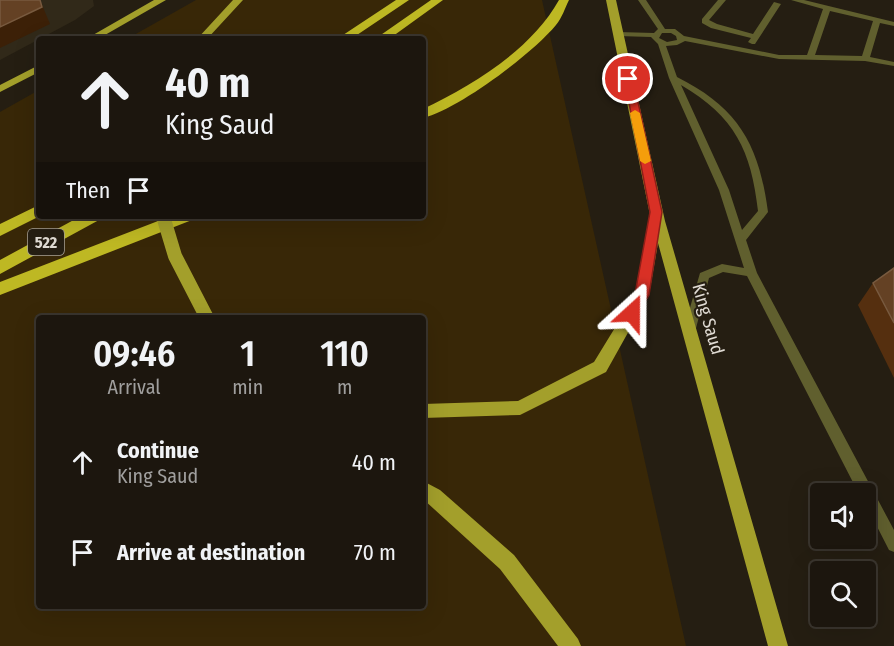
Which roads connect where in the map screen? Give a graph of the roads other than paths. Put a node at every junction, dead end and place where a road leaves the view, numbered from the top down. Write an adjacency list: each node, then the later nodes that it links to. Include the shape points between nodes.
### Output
1 (161, 0): 16 (main road)
2 (238, 0): 17 (main road)
3 (404, 0): 18 (highway)
4 (438, 0): 19 (highway)
5 (564, 0): 30 (highway, via 552,22 502,67)
6 (611, 0): 15 (main road, King Saud)
7 (642, 0): 14 (lane)
8 (722, 0): 20 (lane, via 705,21)
9 (795, 0): 10 (lane, via 789,4); 11 (lane)
10 (773, 2): 20 (lane)
11 (827, 8): 12 (lane); 24 (lane)
12 (878, 20): 13 (lane); 25 (lane)
13 (894, 24)
14 (663, 31): 21 (lane); 22 (lane)
15 (618, 34): 22 (lane); 32 (main road, King Saud)
16 (96, 36)
17 (205, 36)
18 (348, 36)
19 (385, 36)
20 (755, 37): 23 (lane)
21 (682, 38): 22 (lane, via 673,44); 23 (lane)
22 (658, 39): 28 (lane)
23 (747, 50): 24 (lane, via 779,57)
24 (811, 56): 25 (lane)
25 (865, 59): 26 (lane)
26 (894, 63)
27 (36, 70): 29 (main road)
28 (673, 78): 37 (lane, via 724,190); 37 (lane, via 718,106 745,140 761,190 763,212)
29 (0, 89)
30 (426, 113)
31 (36, 212): 36 (highway, 522)
32 (656, 212): 42 (main road, King Saud); 43 (main road, via 642,295 600,367 520,408)
33 (88, 219): 38 (highway, 522)
34 (163, 219): 41 (main road, bridge, via 180,267)
35 (178, 219): 40 (highway)
36 (0, 231)
37 (741, 238): 39 (lane)
38 (0, 268)
39 (751, 273): 42 (lane, via 722,268 704,276); 45 (lane)
40 (0, 289)
41 (205, 315)
42 (689, 332): 47 (main road, King Saud)
43 (426, 411)
44 (426, 491): 46 (main road, via 507,562)
45 (894, 545)
46 (571, 646)
47 (778, 646)

